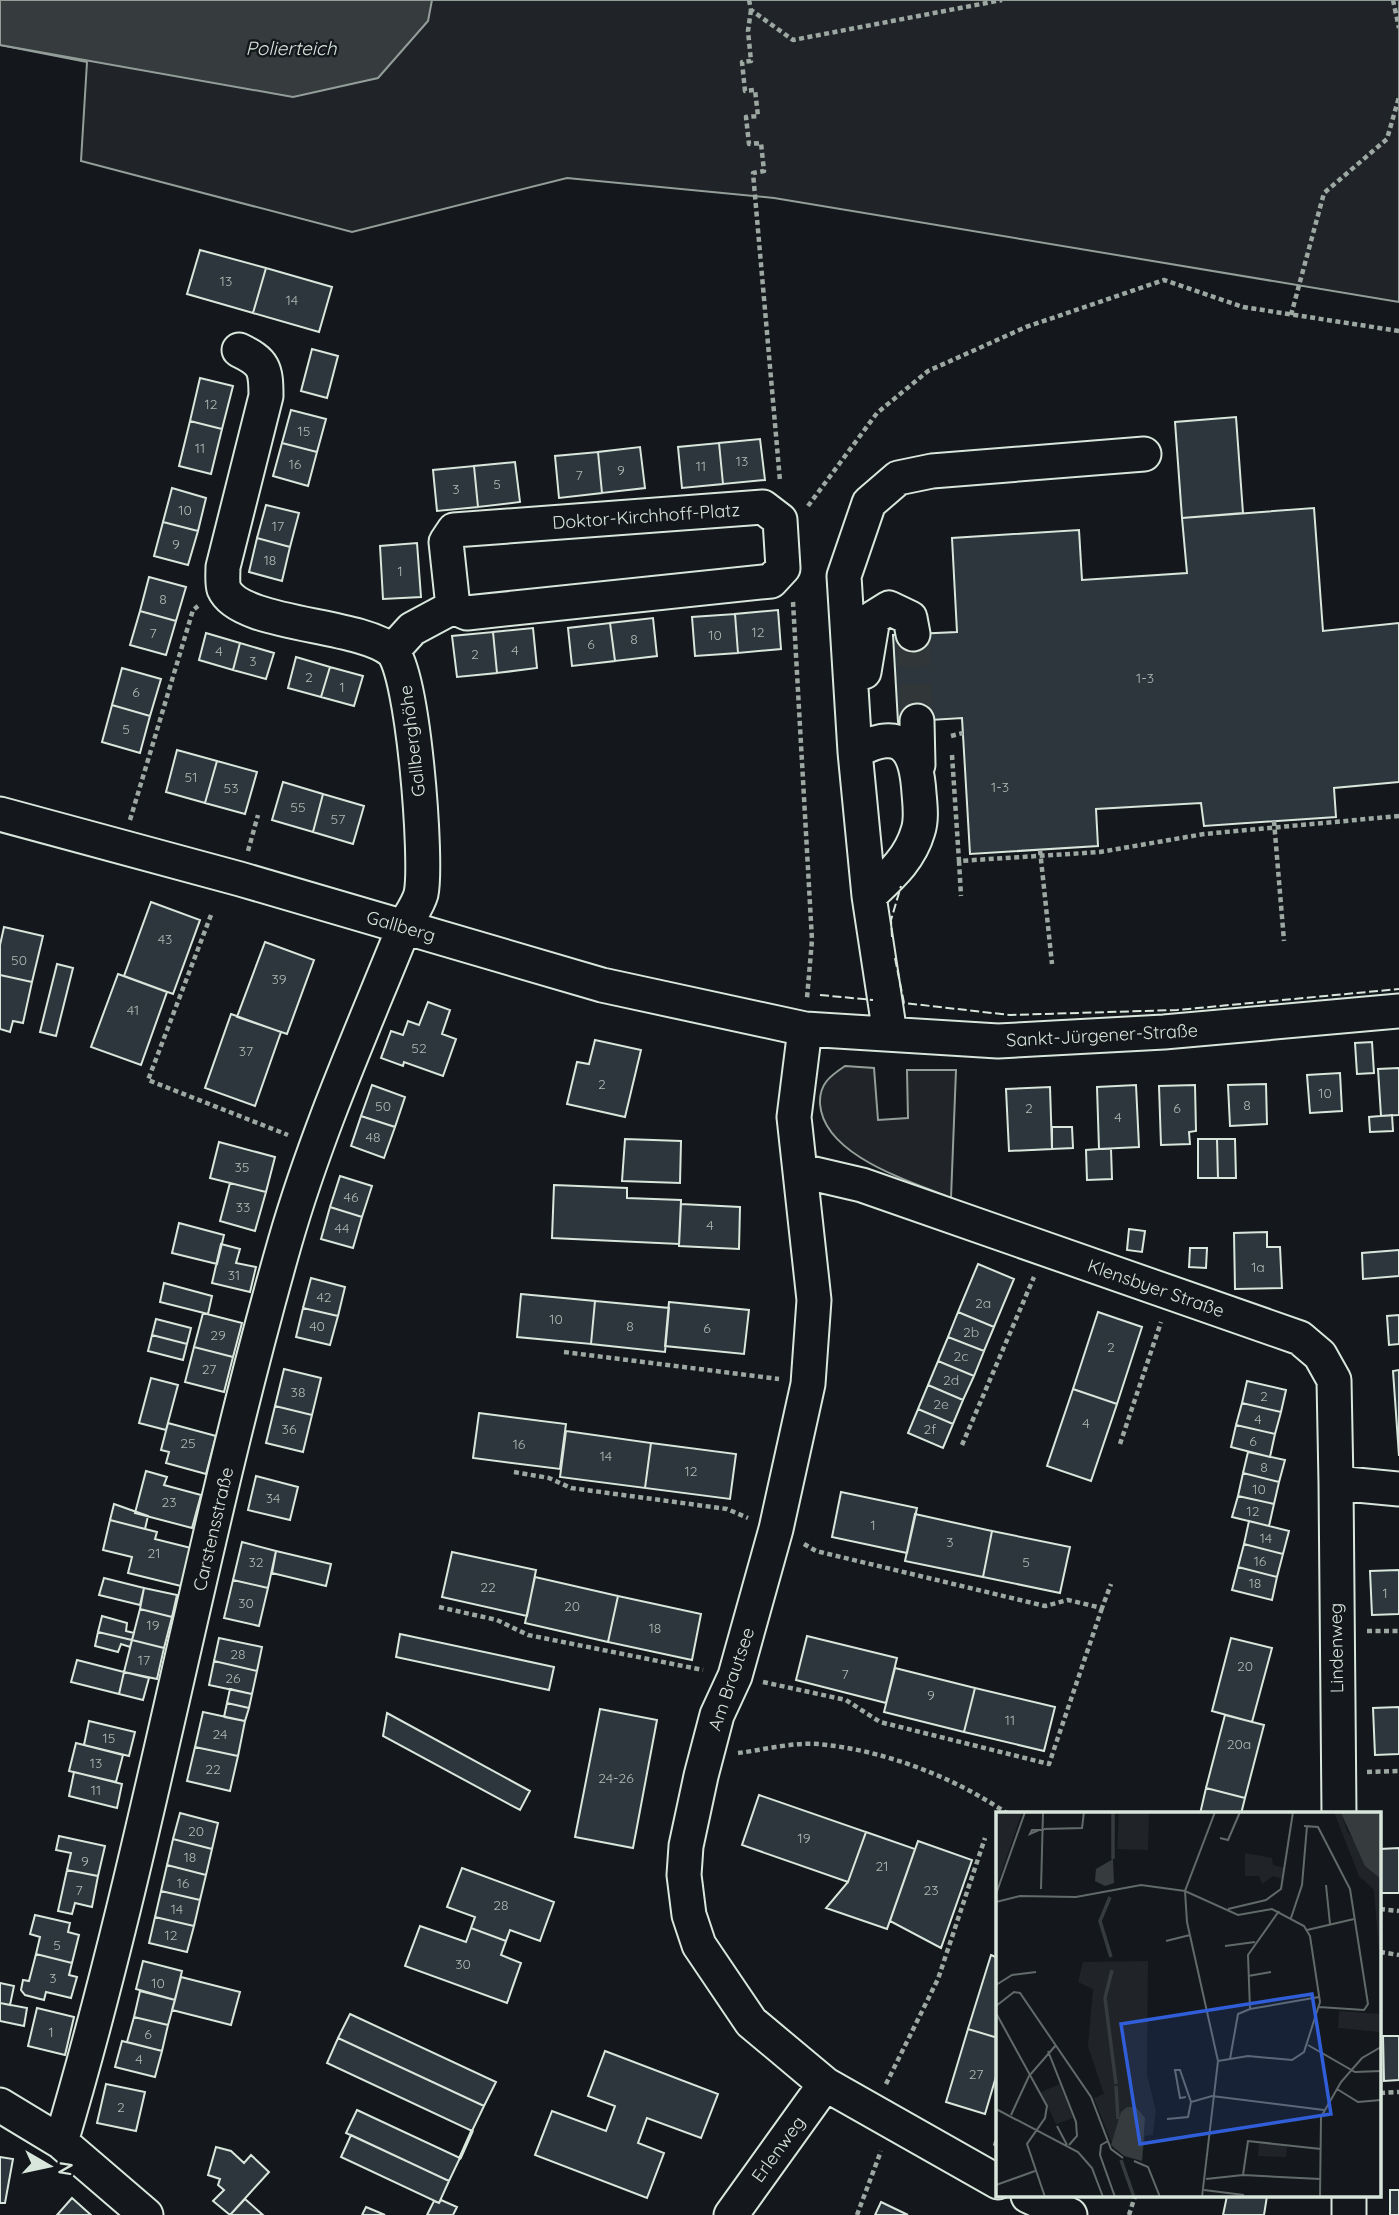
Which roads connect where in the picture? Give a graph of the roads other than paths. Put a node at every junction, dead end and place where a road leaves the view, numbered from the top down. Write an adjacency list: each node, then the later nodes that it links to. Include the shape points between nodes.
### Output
1 (239, 349): 5 (street, via 259,359 266,375 266,396 223,567 224,589 240,607)
2 (1144, 454): 7 (street, via 932,471 898,478 869,503 844,576)
3 (453, 607): 3 (street, Doktor-Kirchhoff-Platz, via 467,613 771,580 782,543 764,507 454,530 446,542); 5 (street, via 412,629)
4 (913, 634): 7 (street, via 909,618 889,608 873,618)
5 (392, 651): 11 (street, Gallberghöhe, via 403,671 410,704 422,831 421,894)
6 (917, 721): 8 (street)
7 (855, 752): 8 (street, via 874,741 897,742 909,749); 10 (street)
8 (918, 765): 10 (street, via 920,828 900,867)
9 (0, 814): 11 (street, Gallberg)
10 (869, 896): 14 (street)
11 (404, 927): 13 (street, Gallberg, via 602,985); 21 (street, Carstensstraße, via 316,1146 275,1282 101,2007)
12 (1399, 1011): 14 (street, Sankt-Jürgener-Straße, via 998,1041)
13 (805, 1029): 14 (street, Sankt-Jürgener-Straße); 15 (street, Am Brautsee, via 794,1117)
14 (890, 1034)
15 (802, 1171): 16 (street, Klensbyer Straße, via 862,1185 1300,1339 1320,1355 1334,1380); 19 (street, Am Brautsee, via 814,1300 807,1384 776,1529 735,1676 717,1715 706,1757 684,1875 699,1945 751,2022)
16 (1336, 1483): 17 (street); 18 (street, Lindenweg)
17 (1399, 1489)
18 (1339, 1812)
19 (825, 2084): 22 (street, Am Brautsee); 25 (street, Erlenweg)
20 (0, 2105): 21 (street)
21 (61, 2142): 24 (street)
22 (996, 2181)
23 (1032, 2198): 26 (street)
24 (146, 2215)
25 (731, 2215)
26 (1070, 2215)

